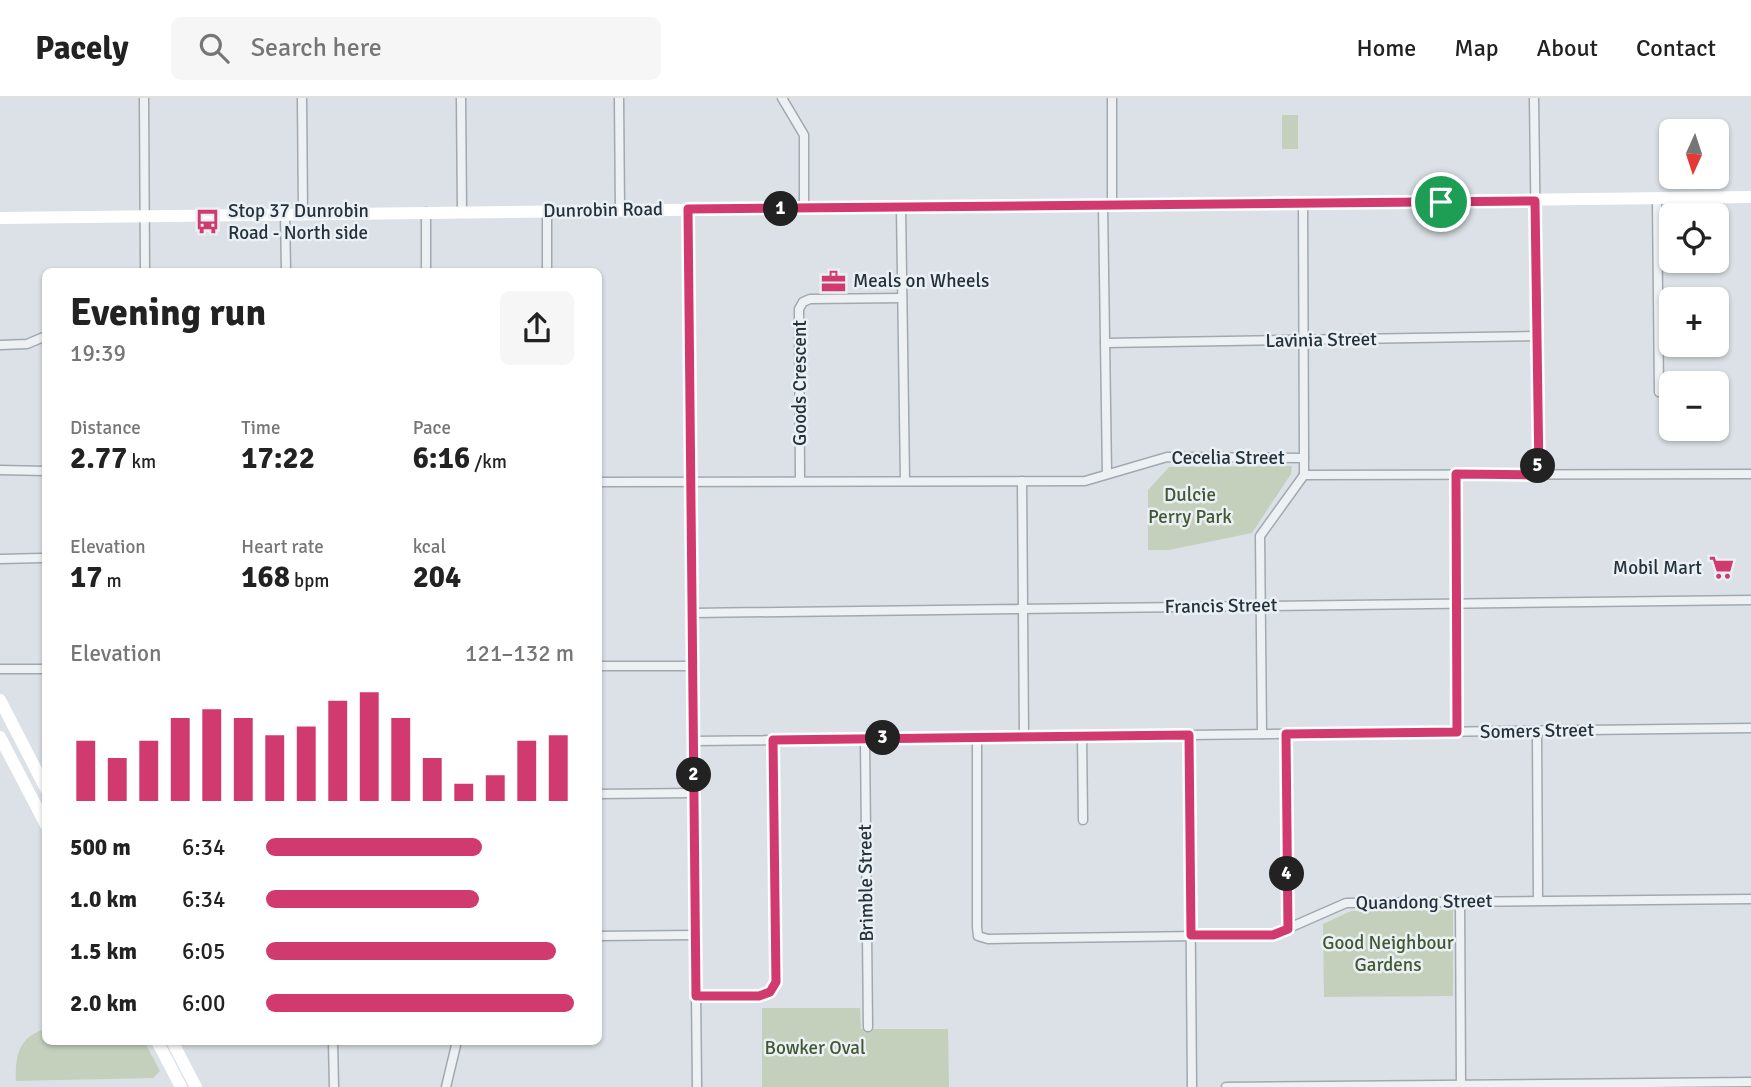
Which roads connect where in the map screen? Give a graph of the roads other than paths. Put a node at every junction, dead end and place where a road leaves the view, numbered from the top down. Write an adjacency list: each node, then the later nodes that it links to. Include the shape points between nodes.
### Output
1 (144, 98): 22 (street)
2 (302, 98): 21 (street)
3 (461, 98): 19 (street)
4 (619, 98): 16 (street)
5 (782, 98): 14 (street, via 804,135)
6 (1112, 98): 12 (street)
7 (1534, 98): 10 (street)
8 (1751, 197): 9 (street, Dunrobin Road)
9 (1657, 199): 10 (street, Dunrobin Road); 34 (street)
10 (1535, 201): 11 (street, Dunrobin Road); 29 (street)
11 (1303, 203): 12 (street, Dunrobin Road); 31 (street)
12 (1107, 205): 13 (street, Dunrobin Road); 32 (street)
13 (901, 207): 14 (street, Dunrobin Road); 28 (street)
14 (804, 208): 15 (street, Dunrobin Road)
15 (688, 209): 16 (street, Dunrobin Road); 43 (street)
16 (620, 210): 17 (street, Dunrobin Road)
17 (547, 211): 19 (street, Dunrobin Road); 27 (street)
18 (426, 212): 19 (street, Dunrobin Road); 21 (street, Dunrobin Road); 26 (street)
19 (462, 212)
20 (285, 214): 21 (street, Dunrobin Road); 22 (street, Dunrobin Road); 25 (street)
21 (303, 214)
22 (144, 216): 23 (street, Dunrobin Road); 24 (street)
23 (0, 218)
24 (145, 268)
25 (286, 268)
26 (426, 268)
27 (547, 268)
28 (902, 298): 44 (street, Goods Crescent, via 810,299 799,309); 45 (street)
29 (1537, 336): 31 (street, Lavinia Street); 42 (street)
30 (42, 338): 33 (street, via 27,344)
31 (1304, 340): 32 (street, Lavinia Street); 35 (street)
32 (1105, 343): 38 (street)
33 (0, 345)
34 (1660, 371)
35 (1304, 458): 38 (street, Cecelia Street, via 1167,457); 41 (street, Cecelia Street)
36 (0, 470): 37 (street)
37 (42, 471)
38 (1107, 474): 46 (street, Cecelia Street, via 1085,481)
39 (1456, 474): 41 (street, Cecelia Street); 42 (street, Cecelia Street); 51 (street)
40 (1751, 474): 42 (street, Cecelia Street)
41 (1304, 475): 52 (street, via 1260,536)
42 (1539, 475)
43 (691, 481): 44 (street, Cecelia Street); 47 (street, Cecelia Street); 54 (street)
44 (800, 481): 45 (street, Cecelia Street)
45 (905, 481): 46 (street, Cecelia Street)
46 (1022, 481): 53 (street)
47 (602, 482)
48 (42, 558): 49 (street)
49 (0, 559)
50 (1751, 600): 51 (street, Francis Street)
51 (1457, 604): 52 (street, Francis Street); 62 (street)
52 (1260, 606): 53 (street, Francis Street); 63 (street)
53 (1023, 609): 54 (street, Francis Street); 69 (street)
54 (692, 613): 56 (street)
55 (602, 666): 56 (street)
56 (692, 666): 72 (street)
57 (0, 669): 58 (street)
58 (42, 669)
59 (0, 700): 73 (street)
60 (1751, 728): 61 (street, Somers Street)
61 (1536, 731): 62 (street, Somers Street); 79 (street)
62 (1457, 732): 64 (street, Somers Street)
63 (1262, 734): 64 (street, Somers Street); 65 (street, Somers Street)
64 (1286, 734): 81 (street)
65 (1189, 735): 66 (street, Somers Street); 83 (street)
66 (1082, 736): 69 (street, Somers Street); 77 (street)
67 (0, 737): 76 (street)
68 (977, 737): 69 (street, Somers Street); 70 (street, Somers Street); 83 (street, Quandong Street, via 978,936)
69 (1024, 737)
70 (865, 738): 71 (street, Somers Street); 86 (street, Brimble Street)
71 (773, 740): 72 (street, Somers Street); 85 (street, via 776,982 770,992 759,996)
72 (693, 741): 74 (street)
73 (42, 781)
74 (694, 793): 75 (street); 82 (street)
75 (602, 794)
76 (42, 817)
77 (1083, 820)
78 (1751, 899): 79 (street, Quandong Street)
79 (1538, 900): 80 (street, Quandong Street)
80 (1460, 901): 81 (street, Quandong Street, via 1346,903); 93 (street)
81 (1288, 929): 83 (street, Quandong Street, via 1273,935)
82 (695, 935): 84 (street); 85 (street)
83 (1191, 935): 97 (street)
84 (602, 936)
85 (696, 996): 96 (street)
86 (868, 1027)
87 (160, 1045): 92 (street)
88 (174, 1045): 92 (street)
89 (333, 1045): 94 (street)
90 (456, 1045): 95 (street)
91 (1751, 1082): 93 (street)
92 (189, 1086)
93 (1461, 1086): 98 (street)
94 (334, 1087)
95 (446, 1087)
96 (697, 1087)
97 (1192, 1087)
98 (1226, 1087)

